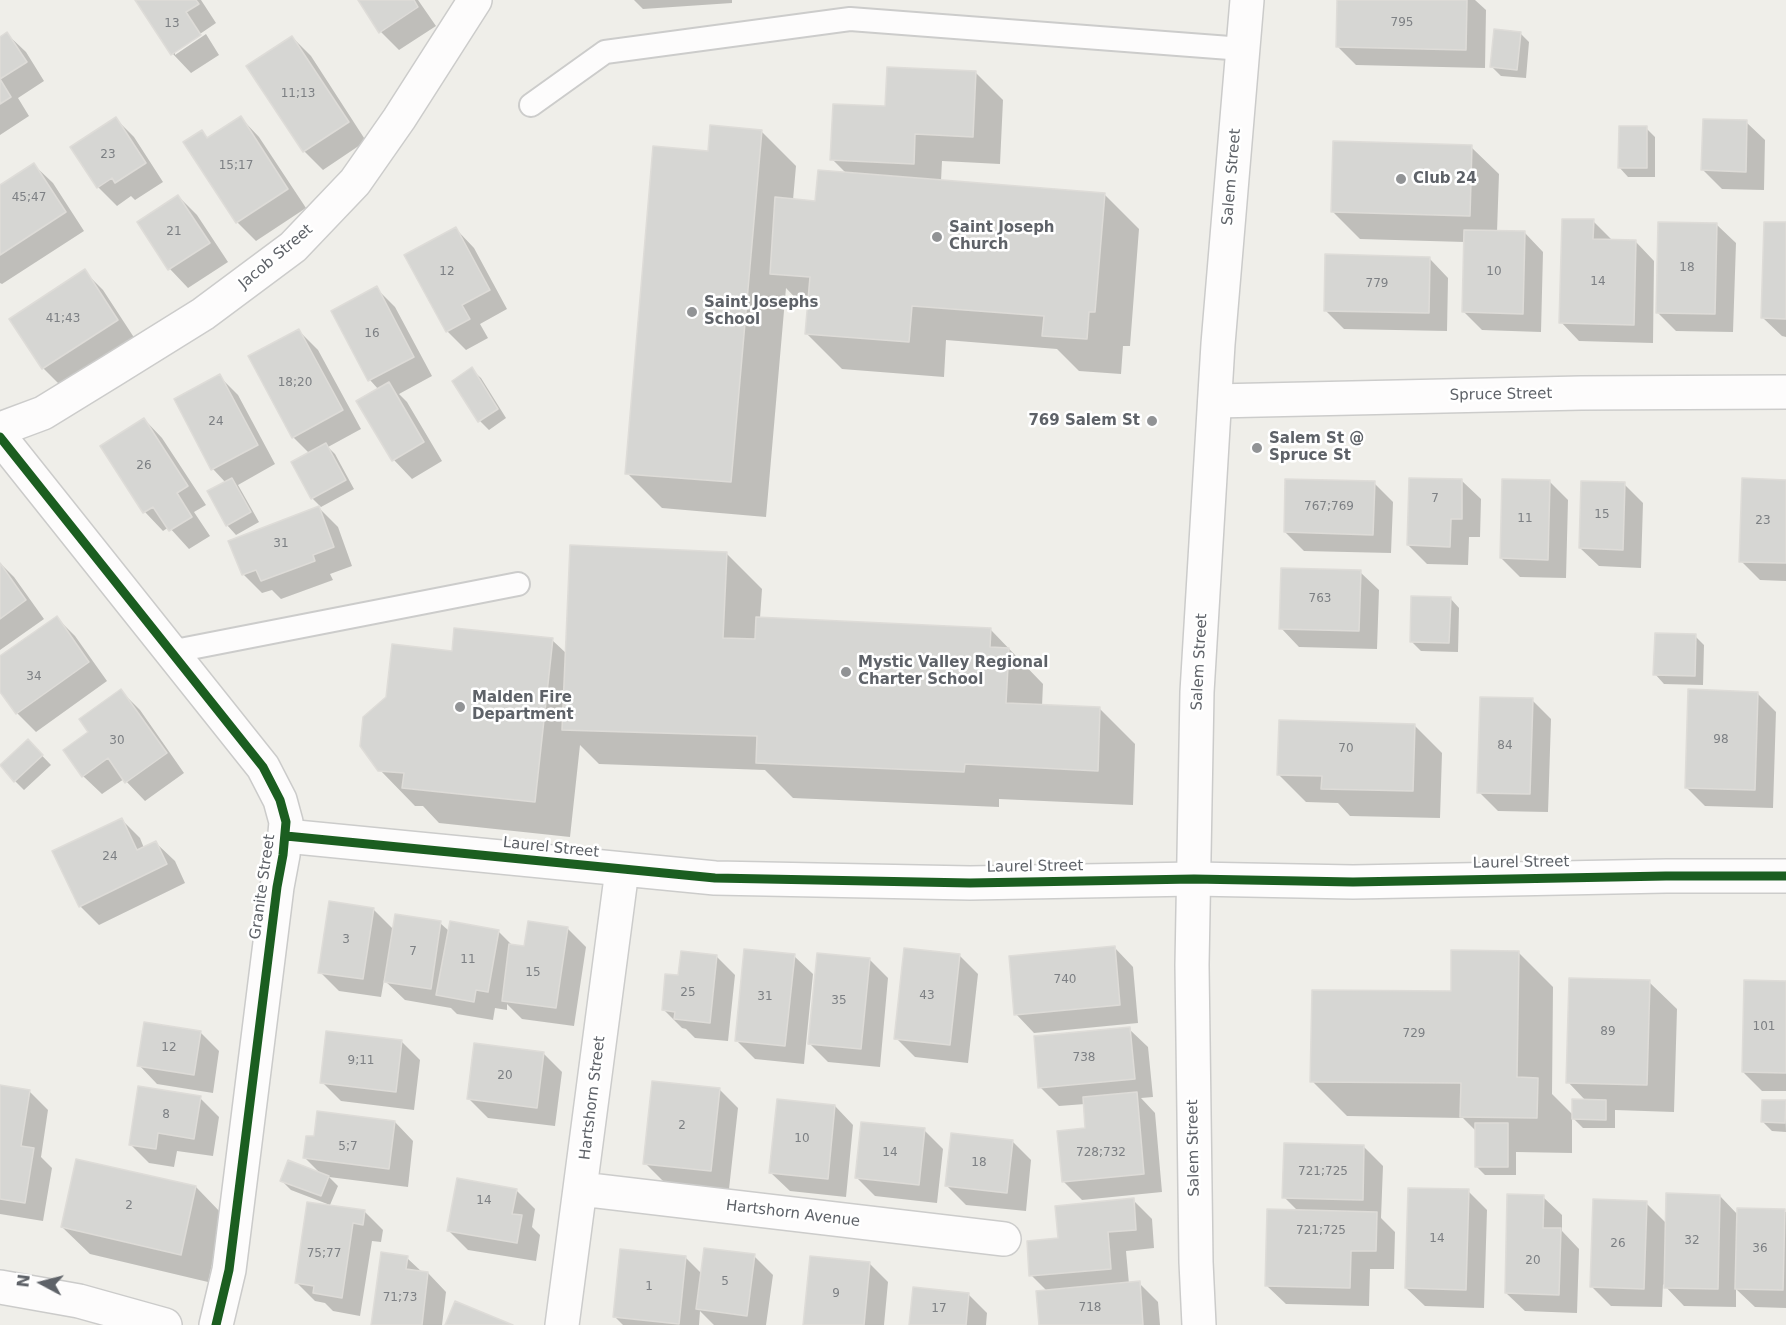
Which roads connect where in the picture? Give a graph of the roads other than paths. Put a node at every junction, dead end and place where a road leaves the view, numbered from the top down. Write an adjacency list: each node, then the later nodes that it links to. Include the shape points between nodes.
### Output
1 (475, 0): 7 (street, Jacob Street, via 355,182 292,247 203,314 43,413)
2 (1247, 0): 3 (street, Salem Street)
3 (1243, 49): 4 (lane, via 850,19 605,52); 6 (street, Salem Street)
4 (531, 105)
5 (1786, 392): 6 (street, Spruce Street)
6 (1215, 401): 14 (street, Salem Street, via 1197,692)
7 (0, 429)
8 (0, 437): 10 (street, Granite Street)
9 (518, 584): 10 (lane)
10 (170, 652): 11 (street, Granite Street, via 263,767 284,810)
11 (286, 836): 12 (street, Laurel Street); 19 (street, Granite Street, via 229,1270)
12 (622, 870): 14 (street, Laurel Street, via 715,878 958,882); 15 (street, Hartshorn Street)
13 (1786, 876): 14 (street, Laurel Street, via 1353,882)
14 (1194, 879): 21 (street, Salem Street)
15 (581, 1189): 16 (street, Hartshorn Avenue); 20 (street, Hartshorn Street)
16 (1004, 1239)
17 (0, 1287): 18 (street, via 79,1301)
18 (165, 1325)
19 (216, 1325)
20 (561, 1325)
21 (1199, 1325)

